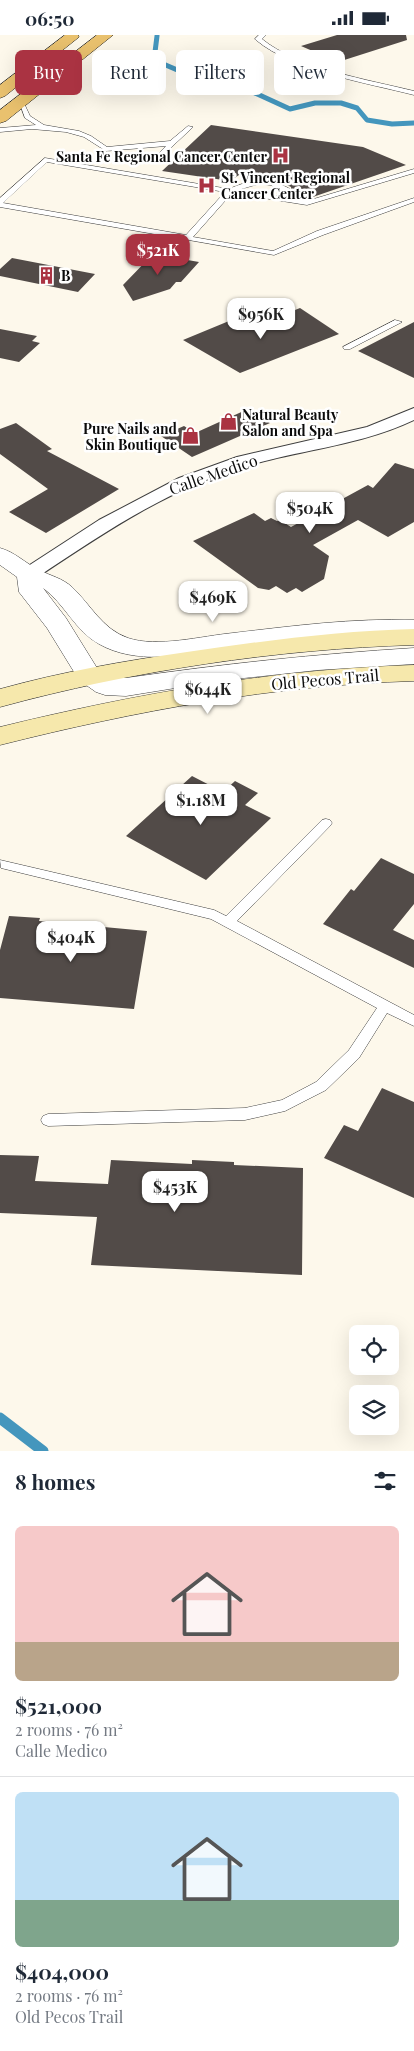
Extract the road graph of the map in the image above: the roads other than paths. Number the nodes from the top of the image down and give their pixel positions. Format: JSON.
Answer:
{"nodes":[{"id":1,"x":76,"y":35,"type":"edge"},
{"id":2,"x":92,"y":35,"type":"edge"},
{"id":3,"x":106,"y":35,"type":"edge"},
{"id":4,"x":263,"y":35,"type":"edge"},
{"id":5,"x":57,"y":50,"type":"edge"},
{"id":6,"x":80,"y":50,"type":"edge"},
{"id":7,"x":82,"y":54,"type":"edge"},
{"id":8,"x":15,"y":82,"type":"edge"},
{"id":9,"x":0,"y":93,"type":"edge"},
{"id":10,"x":414,"y":93,"type":"edge"},
{"id":11,"x":17,"y":95,"type":"edge"},
{"id":12,"x":30,"y":95,"type":"edge"},
{"id":13,"x":21,"y":102,"type":"junction"},
{"id":14,"x":0,"y":108,"type":"edge"},
{"id":15,"x":0,"y":118,"type":"edge"},
{"id":16,"x":45,"y":127,"type":"junction"},
{"id":17,"x":190,"y":127,"type":"dead end"},
{"id":18,"x":0,"y":130,"type":"edge"},
{"id":19,"x":172,"y":143,"type":"junction"},
{"id":20,"x":106,"y":149,"type":"junction"},
{"id":21,"x":159,"y":156,"type":"dead end"},
{"id":22,"x":104,"y":168,"type":"junction"},
{"id":23,"x":414,"y":171,"type":"edge"},
{"id":24,"x":230,"y":191,"type":"junction"},
{"id":25,"x":286,"y":200,"type":"junction"},
{"id":26,"x":414,"y":200,"type":"edge"},
{"id":27,"x":0,"y":204,"type":"edge"},
{"id":28,"x":188,"y":238,"type":"junction"},
{"id":29,"x":398,"y":321,"type":"dead end"},
{"id":30,"x":347,"y":347,"type":"dead end"},
{"id":31,"x":414,"y":413,"type":"edge"},
{"id":32,"x":0,"y":555,"type":"edge"},
{"id":33,"x":29,"y":574,"type":"junction"},
{"id":34,"x":414,"y":628,"type":"edge"},
{"id":35,"x":414,"y":637,"type":"edge"},
{"id":36,"x":414,"y":655,"type":"edge"},
{"id":37,"x":414,"y":673,"type":"edge"},
{"id":38,"x":88,"y":674,"type":"junction"},
{"id":39,"x":0,"y":698,"type":"edge"},
{"id":40,"x":0,"y":736,"type":"edge"},
{"id":41,"x":326,"y":823,"type":"dead end"},
{"id":42,"x":2,"y":864,"type":"dead end"},
{"id":43,"x":228,"y":922,"type":"junction"},
{"id":44,"x":385,"y":1006,"type":"junction"},
{"id":45,"x":414,"y":1021,"type":"edge"},
{"id":46,"x":48,"y":1120,"type":"dead end"}],
"edges":[{"from":1,"to":5,"type":"main road"},
{"from":2,"to":6,"type":"main road"},
{"from":3,"to":7,"type":"main road"},
{"from":4,"to":10,"type":"lane"},
{"from":8,"to":9,"type":"main road"},
{"from":11,"to":14,"type":"main road"},
{"from":12,"to":13,"type":"main road"},
{"from":13,"to":15,"type":"main road"},
{"from":13,"to":16,"type":"lane"},
{"from":16,"to":18,"type":"lane"},
{"from":16,"to":20,"type":"lane"},
{"from":17,"to":19,"type":"lane"},
{"from":19,"to":20,"type":"lane"},
{"from":19,"to":21,"type":"lane"},
{"from":20,"to":22,"type":"lane"},
{"from":22,"to":24,"type":"lane"},
{"from":22,"to":27,"type":"lane"},
{"from":23,"to":25,"type":"lane"},
{"from":24,"to":25,"type":"lane"},
{"from":24,"to":25,"type":"lane"},
{"from":24,"to":28,"type":"lane"},
{"from":26,"to":28,"type":"lane"},
{"from":27,"to":28,"type":"lane"},
{"from":29,"to":30,"type":"lane"},
{"from":31,"to":33,"type":"street","name":"Calle Medico"},
{"from":32,"to":33,"type":"street"},
{"from":33,"to":34,"type":"street"},
{"from":33,"to":38,"type":"street"},
{"from":35,"to":38,"type":"main road"},
{"from":36,"to":38,"type":"street"},
{"from":37,"to":40,"type":"main road","name":"Old Pecos Trail"},
{"from":38,"to":39,"type":"main road"},
{"from":41,"to":43,"type":"lane"},
{"from":42,"to":43,"type":"lane"},
{"from":43,"to":44,"type":"lane"},
{"from":44,"to":45,"type":"lane"},
{"from":44,"to":46,"type":"lane"}]}
